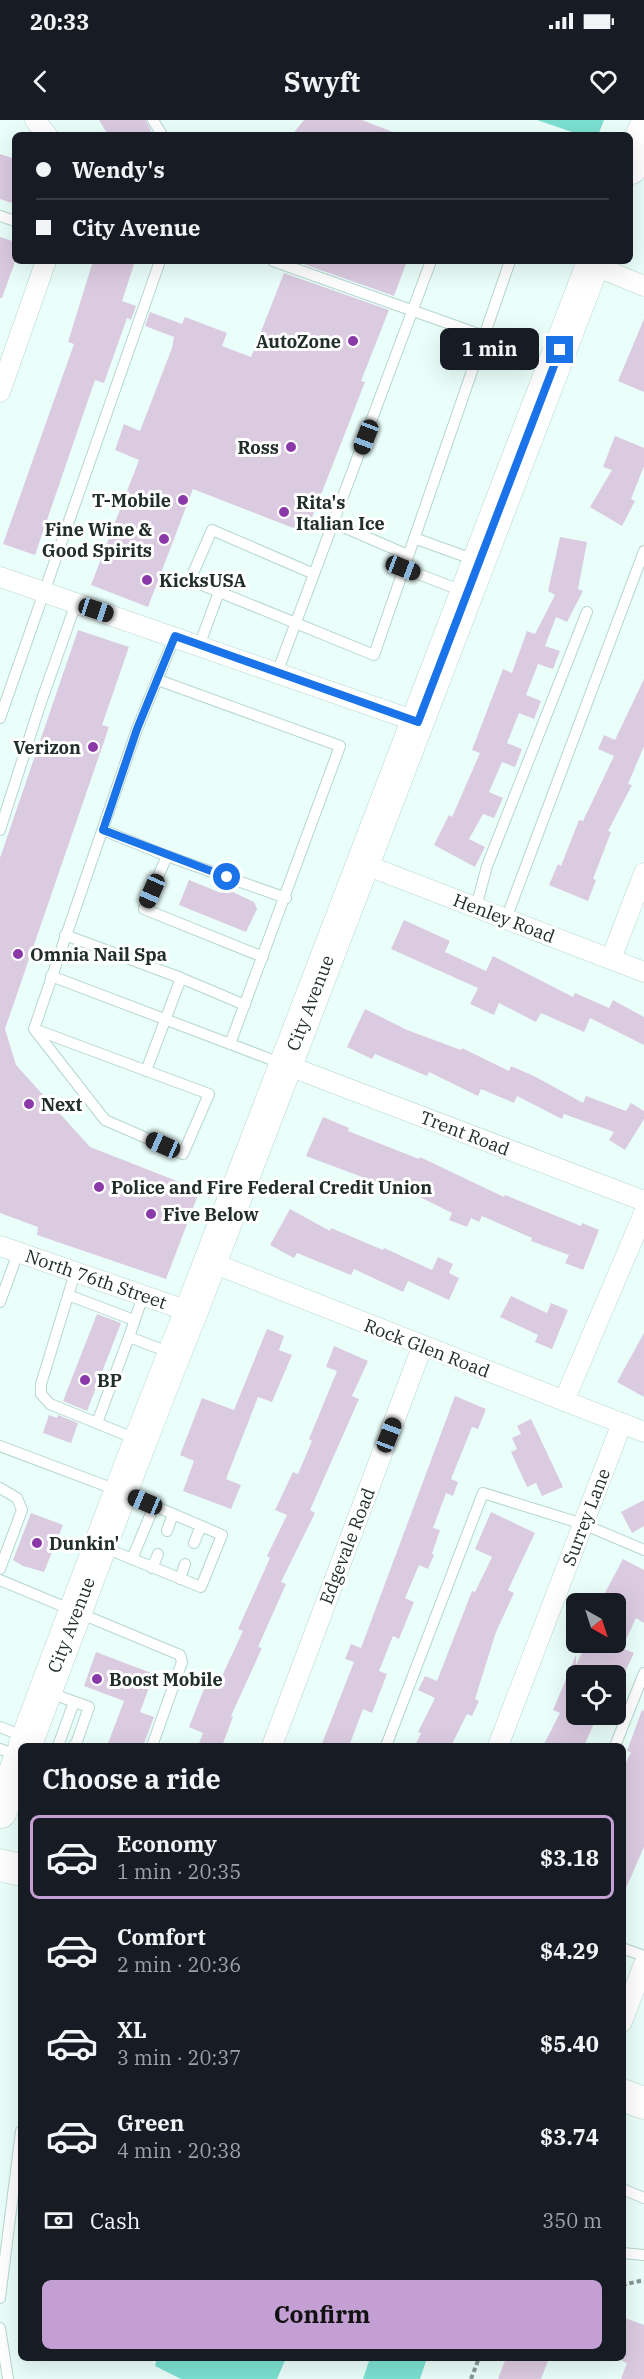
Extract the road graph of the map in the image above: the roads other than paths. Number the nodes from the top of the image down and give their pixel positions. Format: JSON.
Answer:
{"nodes":[{"id":1,"x":35,"y":120,"type":"edge"},
{"id":2,"x":644,"y":131,"type":"edge"},
{"id":3,"x":45,"y":132,"type":"edge"},
{"id":4,"x":633,"y":160,"type":"edge"},
{"id":5,"x":45,"y":264,"type":"edge"},
{"id":6,"x":159,"y":264,"type":"edge"},
{"id":7,"x":281,"y":264,"type":"edge"},
{"id":8,"x":430,"y":264,"type":"edge"},
{"id":9,"x":509,"y":264,"type":"edge"},
{"id":10,"x":594,"y":264,"type":"edge"},
{"id":11,"x":596,"y":264,"type":"edge"},
{"id":12,"x":644,"y":286,"type":"edge"},
{"id":13,"x":412,"y":312,"type":"junction"},
{"id":14,"x":9,"y":336,"type":"edge"},
{"id":15,"x":484,"y":336,"type":"junction"},
{"id":16,"x":0,"y":392,"type":"edge"},
{"id":17,"x":334,"y":523,"type":"junction"},
{"id":18,"x":414,"y":538,"type":"junction"},
{"id":19,"x":644,"y":551,"type":"edge"},
{"id":20,"x":408,"y":555,"type":"junction"},
{"id":21,"x":478,"y":561,"type":"junction"},
{"id":22,"x":403,"y":568,"type":"junction"},
{"id":23,"x":314,"y":574,"type":"junction"},
{"id":24,"x":0,"y":577,"type":"edge"},
{"id":25,"x":43,"y":592,"type":"junction"},
{"id":26,"x":219,"y":592,"type":"junction"},
{"id":27,"x":467,"y":592,"type":"junction"},
{"id":28,"x":76,"y":603,"type":"junction"},
{"id":29,"x":588,"y":612,"type":"dead end"},
{"id":30,"x":296,"y":625,"type":"junction"},
{"id":31,"x":175,"y":636,"type":"junction"},
{"id":32,"x":199,"y":646,"type":"junction"},
{"id":33,"x":277,"y":673,"type":"junction"},
{"id":34,"x":158,"y":680,"type":"junction"},
{"id":35,"x":0,"y":718,"type":"edge"},
{"id":36,"x":418,"y":722,"type":"junction"},
{"id":37,"x":0,"y":830,"type":"edge"},
{"id":38,"x":103,"y":830,"type":"junction"},
{"id":39,"x":167,"y":856,"type":"junction"},
{"id":40,"x":363,"y":864,"type":"junction"},
{"id":41,"x":644,"y":873,"type":"edge"},
{"id":42,"x":286,"y":898,"type":"junction"},
{"id":43,"x":476,"y":907,"type":"junction"},
{"id":44,"x":506,"y":919,"type":"junction"},
{"id":45,"x":65,"y":935,"type":"junction"},
{"id":46,"x":263,"y":957,"type":"junction"},
{"id":47,"x":611,"y":959,"type":"junction"},
{"id":48,"x":644,"y":972,"type":"edge"},
{"id":49,"x":51,"y":976,"type":"junction"},
{"id":50,"x":181,"y":978,"type":"junction"},
{"id":51,"x":245,"y":1005,"type":"junction"},
{"id":52,"x":168,"y":1019,"type":"junction"},
{"id":53,"x":34,"y":1029,"type":"junction"},
{"id":54,"x":230,"y":1044,"type":"junction"},
{"id":55,"x":286,"y":1065,"type":"junction"},
{"id":56,"x":146,"y":1071,"type":"junction"},
{"id":57,"x":644,"y":1201,"type":"edge"},
{"id":58,"x":644,"y":1213,"type":"edge"},
{"id":59,"x":9,"y":1250,"type":"edge"},
{"id":60,"x":210,"y":1262,"type":"junction"},
{"id":61,"x":75,"y":1273,"type":"junction"},
{"id":62,"x":68,"y":1295,"type":"junction"},
{"id":63,"x":143,"y":1296,"type":"junction"},
{"id":64,"x":0,"y":1302,"type":"edge"},
{"id":65,"x":191,"y":1312,"type":"junction"},
{"id":66,"x":135,"y":1320,"type":"junction"},
{"id":67,"x":129,"y":1337,"type":"junction"},
{"id":68,"x":422,"y":1347,"type":"junction"},
{"id":69,"x":174,"y":1354,"type":"junction"},
{"id":70,"x":564,"y":1401,"type":"junction"},
{"id":71,"x":97,"y":1423,"type":"junction"},
{"id":72,"x":622,"y":1423,"type":"junction"},
{"id":73,"x":644,"y":1432,"type":"edge"},
{"id":74,"x":139,"y":1440,"type":"junction"},
{"id":75,"x":0,"y":1446,"type":"edge"},
{"id":76,"x":0,"y":1488,"type":"edge"},
{"id":77,"x":122,"y":1492,"type":"junction"},
{"id":78,"x":154,"y":1506,"type":"junction"},
{"id":79,"x":173,"y":1514,"type":"junction"},
{"id":80,"x":583,"y":1524,"type":"junction"},
{"id":81,"x":201,"y":1526,"type":"junction"},
{"id":82,"x":167,"y":1531,"type":"dead end"},
{"id":83,"x":194,"y":1543,"type":"dead end"},
{"id":84,"x":101,"y":1547,"type":"junction"},
{"id":85,"x":644,"y":1550,"type":"edge"},
{"id":86,"x":158,"y":1554,"type":"dead end"},
{"id":87,"x":132,"y":1559,"type":"junction"},
{"id":88,"x":185,"y":1564,"type":"dead end"},
{"id":89,"x":153,"y":1568,"type":"junction"},
{"id":90,"x":0,"y":1569,"type":"edge"},
{"id":91,"x":180,"y":1579,"type":"junction"},
{"id":92,"x":0,"y":1580,"type":"edge"},
{"id":93,"x":76,"y":1612,"type":"junction"},
{"id":94,"x":644,"y":1673,"type":"edge"},
{"id":95,"x":60,"y":1697,"type":"junction"},
{"id":96,"x":27,"y":1743,"type":"edge"},
{"id":97,"x":76,"y":1743,"type":"edge"},
{"id":98,"x":153,"y":1743,"type":"edge"},
{"id":99,"x":273,"y":1743,"type":"edge"},
{"id":100,"x":387,"y":1743,"type":"edge"},
{"id":101,"x":499,"y":1743,"type":"edge"},
{"id":102,"x":616,"y":1743,"type":"edge"},
{"id":103,"x":18,"y":1761,"type":"edge"},
{"id":104,"x":0,"y":1812,"type":"edge"},
{"id":105,"x":0,"y":1865,"type":"edge"},
{"id":106,"x":18,"y":1869,"type":"edge"},
{"id":107,"x":626,"y":1949,"type":"edge"},
{"id":108,"x":644,"y":1956,"type":"edge"},
{"id":109,"x":644,"y":1964,"type":"edge"},
{"id":110,"x":626,"y":2011,"type":"edge"},
{"id":111,"x":626,"y":2096,"type":"edge"},
{"id":112,"x":644,"y":2103,"type":"edge"},
{"id":113,"x":18,"y":2155,"type":"edge"},
{"id":114,"x":626,"y":2191,"type":"edge"},
{"id":115,"x":644,"y":2198,"type":"edge"},
{"id":116,"x":626,"y":2253,"type":"edge"},
{"id":117,"x":644,"y":2255,"type":"edge"},
{"id":118,"x":0,"y":2298,"type":"edge"},
{"id":119,"x":0,"y":2328,"type":"edge"},
{"id":120,"x":8,"y":2379,"type":"edge"}],
"edges":[{"from":1,"to":3,"type":"street"},
{"from":2,"to":4,"type":"highway"},
{"from":5,"to":14,"type":"street"},
{"from":6,"to":25,"type":"lane"},
{"from":7,"to":13,"type":"lane"},
{"from":8,"to":13,"type":"lane"},
{"from":9,"to":15,"type":"lane"},
{"from":10,"to":21,"type":"highway","name":"City Avenue"},
{"from":11,"to":12,"type":"street"},
{"from":13,"to":15,"type":"lane"},
{"from":13,"to":17,"type":"lane"},
{"from":14,"to":16,"type":"street"},
{"from":15,"to":18,"type":"lane"},
{"from":17,"to":20,"type":"lane"},
{"from":17,"to":23,"type":"lane"},
{"from":18,"to":20,"type":"lane"},
{"from":18,"to":21,"type":"lane"},
{"from":19,"to":44,"type":"lane"},
{"from":20,"to":22,"type":"lane"},
{"from":21,"to":27,"type":"highway","name":"City Avenue"},
{"from":22,"to":27,"type":"lane"},
{"from":22,"to":30,"type":"lane"},
{"from":23,"to":26,"type":"lane"},
{"from":23,"to":30,"type":"lane"},
{"from":24,"to":25,"type":"street"},
{"from":25,"to":28,"type":"street"},
{"from":25,"to":35,"type":"lane"},
{"from":26,"to":30,"type":"lane"},
{"from":26,"to":32,"type":"lane"},
{"from":27,"to":36,"type":"highway","name":"City Avenue"},
{"from":28,"to":31,"type":"street"},
{"from":28,"to":37,"type":"lane"},
{"from":29,"to":43,"type":"lane"},
{"from":30,"to":33,"type":"lane"},
{"from":31,"to":32,"type":"street"},
{"from":31,"to":34,"type":"lane"},
{"from":32,"to":33,"type":"street"},
{"from":33,"to":36,"type":"street"},
{"from":34,"to":38,"type":"lane"},
{"from":34,"to":42,"type":"lane"},
{"from":36,"to":40,"type":"highway","name":"City Avenue"},
{"from":38,"to":39,"type":"lane"},
{"from":38,"to":45,"type":"lane"},
{"from":39,"to":42,"type":"lane"},
{"from":39,"to":46,"type":"lane"},
{"from":40,"to":43,"type":"street","name":"Henley Road"},
{"from":40,"to":55,"type":"highway","name":"City Avenue"},
{"from":41,"to":47,"type":"street"},
{"from":42,"to":46,"type":"lane"},
{"from":43,"to":44,"type":"street","name":"Henley Road"},
{"from":44,"to":47,"type":"street","name":"Henley Road"},
{"from":45,"to":49,"type":"lane"},
{"from":45,"to":50,"type":"lane"},
{"from":46,"to":51,"type":"lane"},
{"from":47,"to":48,"type":"street","name":"Henley Road"},
{"from":49,"to":52,"type":"lane"},
{"from":49,"to":53,"type":"lane"},
{"from":50,"to":51,"type":"lane"},
{"from":50,"to":52,"type":"lane"},
{"from":51,"to":54,"type":"lane"},
{"from":52,"to":54,"type":"lane"},
{"from":52,"to":56,"type":"lane"},
{"from":53,"to":56,"type":"lane"},
{"from":53,"to":56,"type":"lane"},
{"from":54,"to":55,"type":"lane"},
{"from":55,"to":57,"type":"street","name":"Trent Road"},
{"from":55,"to":60,"type":"highway","name":"City Avenue"},
{"from":58,"to":70,"type":"street"},
{"from":59,"to":61,"type":"street","name":"North 76th Street"},
{"from":59,"to":64,"type":"lane"},
{"from":60,"to":65,"type":"highway","name":"City Avenue"},
{"from":60,"to":68,"type":"street","name":"Rock Glen Road"},
{"from":61,"to":62,"type":"lane"},
{"from":61,"to":63,"type":"street","name":"North 76th Street"},
{"from":62,"to":66,"type":"lane"},
{"from":62,"to":71,"type":"lane"},
{"from":63,"to":65,"type":"street","name":"North 76th Street"},
{"from":63,"to":66,"type":"lane"},
{"from":65,"to":69,"type":"highway","name":"City Avenue"},
{"from":66,"to":67,"type":"lane"},
{"from":67,"to":69,"type":"lane"},
{"from":67,"to":71,"type":"lane"},
{"from":68,"to":70,"type":"street","name":"Rock Glen Road"},
{"from":68,"to":99,"type":"street","name":"Edgevale Road"},
{"from":69,"to":74,"type":"highway","name":"City Avenue"},
{"from":70,"to":72,"type":"street","name":"Rock Glen Road"},
{"from":71,"to":74,"type":"lane"},
{"from":72,"to":73,"type":"street","name":"Rock Glen Road"},
{"from":72,"to":80,"type":"street","name":"Surrey Lane"},
{"from":74,"to":77,"type":"highway","name":"City Avenue"},
{"from":75,"to":77,"type":"lane"},
{"from":76,"to":90,"type":"lane"},
{"from":77,"to":78,"type":"lane"},
{"from":77,"to":84,"type":"highway","name":"City Avenue"},
{"from":78,"to":79,"type":"lane"},
{"from":78,"to":87,"type":"lane"},
{"from":79,"to":81,"type":"lane"},
{"from":79,"to":82,"type":"lane"},
{"from":80,"to":85,"type":"lane"},
{"from":80,"to":100,"type":"lane"},
{"from":80,"to":101,"type":"street","name":"Surrey Lane"},
{"from":81,"to":83,"type":"lane"},
{"from":81,"to":91,"type":"lane"},
{"from":84,"to":87,"type":"lane"},
{"from":84,"to":93,"type":"highway","name":"City Avenue"},
{"from":86,"to":89,"type":"lane"},
{"from":87,"to":89,"type":"lane"},
{"from":88,"to":91,"type":"lane"},
{"from":89,"to":91,"type":"lane"},
{"from":92,"to":93,"type":"lane"},
{"from":93,"to":95,"type":"highway","name":"City Avenue"},
{"from":93,"to":98,"type":"lane"},
{"from":94,"to":102,"type":"lane"},
{"from":95,"to":96,"type":"highway","name":"City Avenue"},
{"from":95,"to":97,"type":"lane"},
{"from":103,"to":104,"type":"highway","name":"City Avenue"},
{"from":105,"to":106,"type":"main road"},
{"from":107,"to":108,"type":"lane"},
{"from":109,"to":110,"type":"street"},
{"from":111,"to":112,"type":"main road"},
{"from":113,"to":118,"type":"lane"},
{"from":114,"to":115,"type":"lane"},
{"from":116,"to":117,"type":"lane"},
{"from":119,"to":120,"type":"lane"}]}
